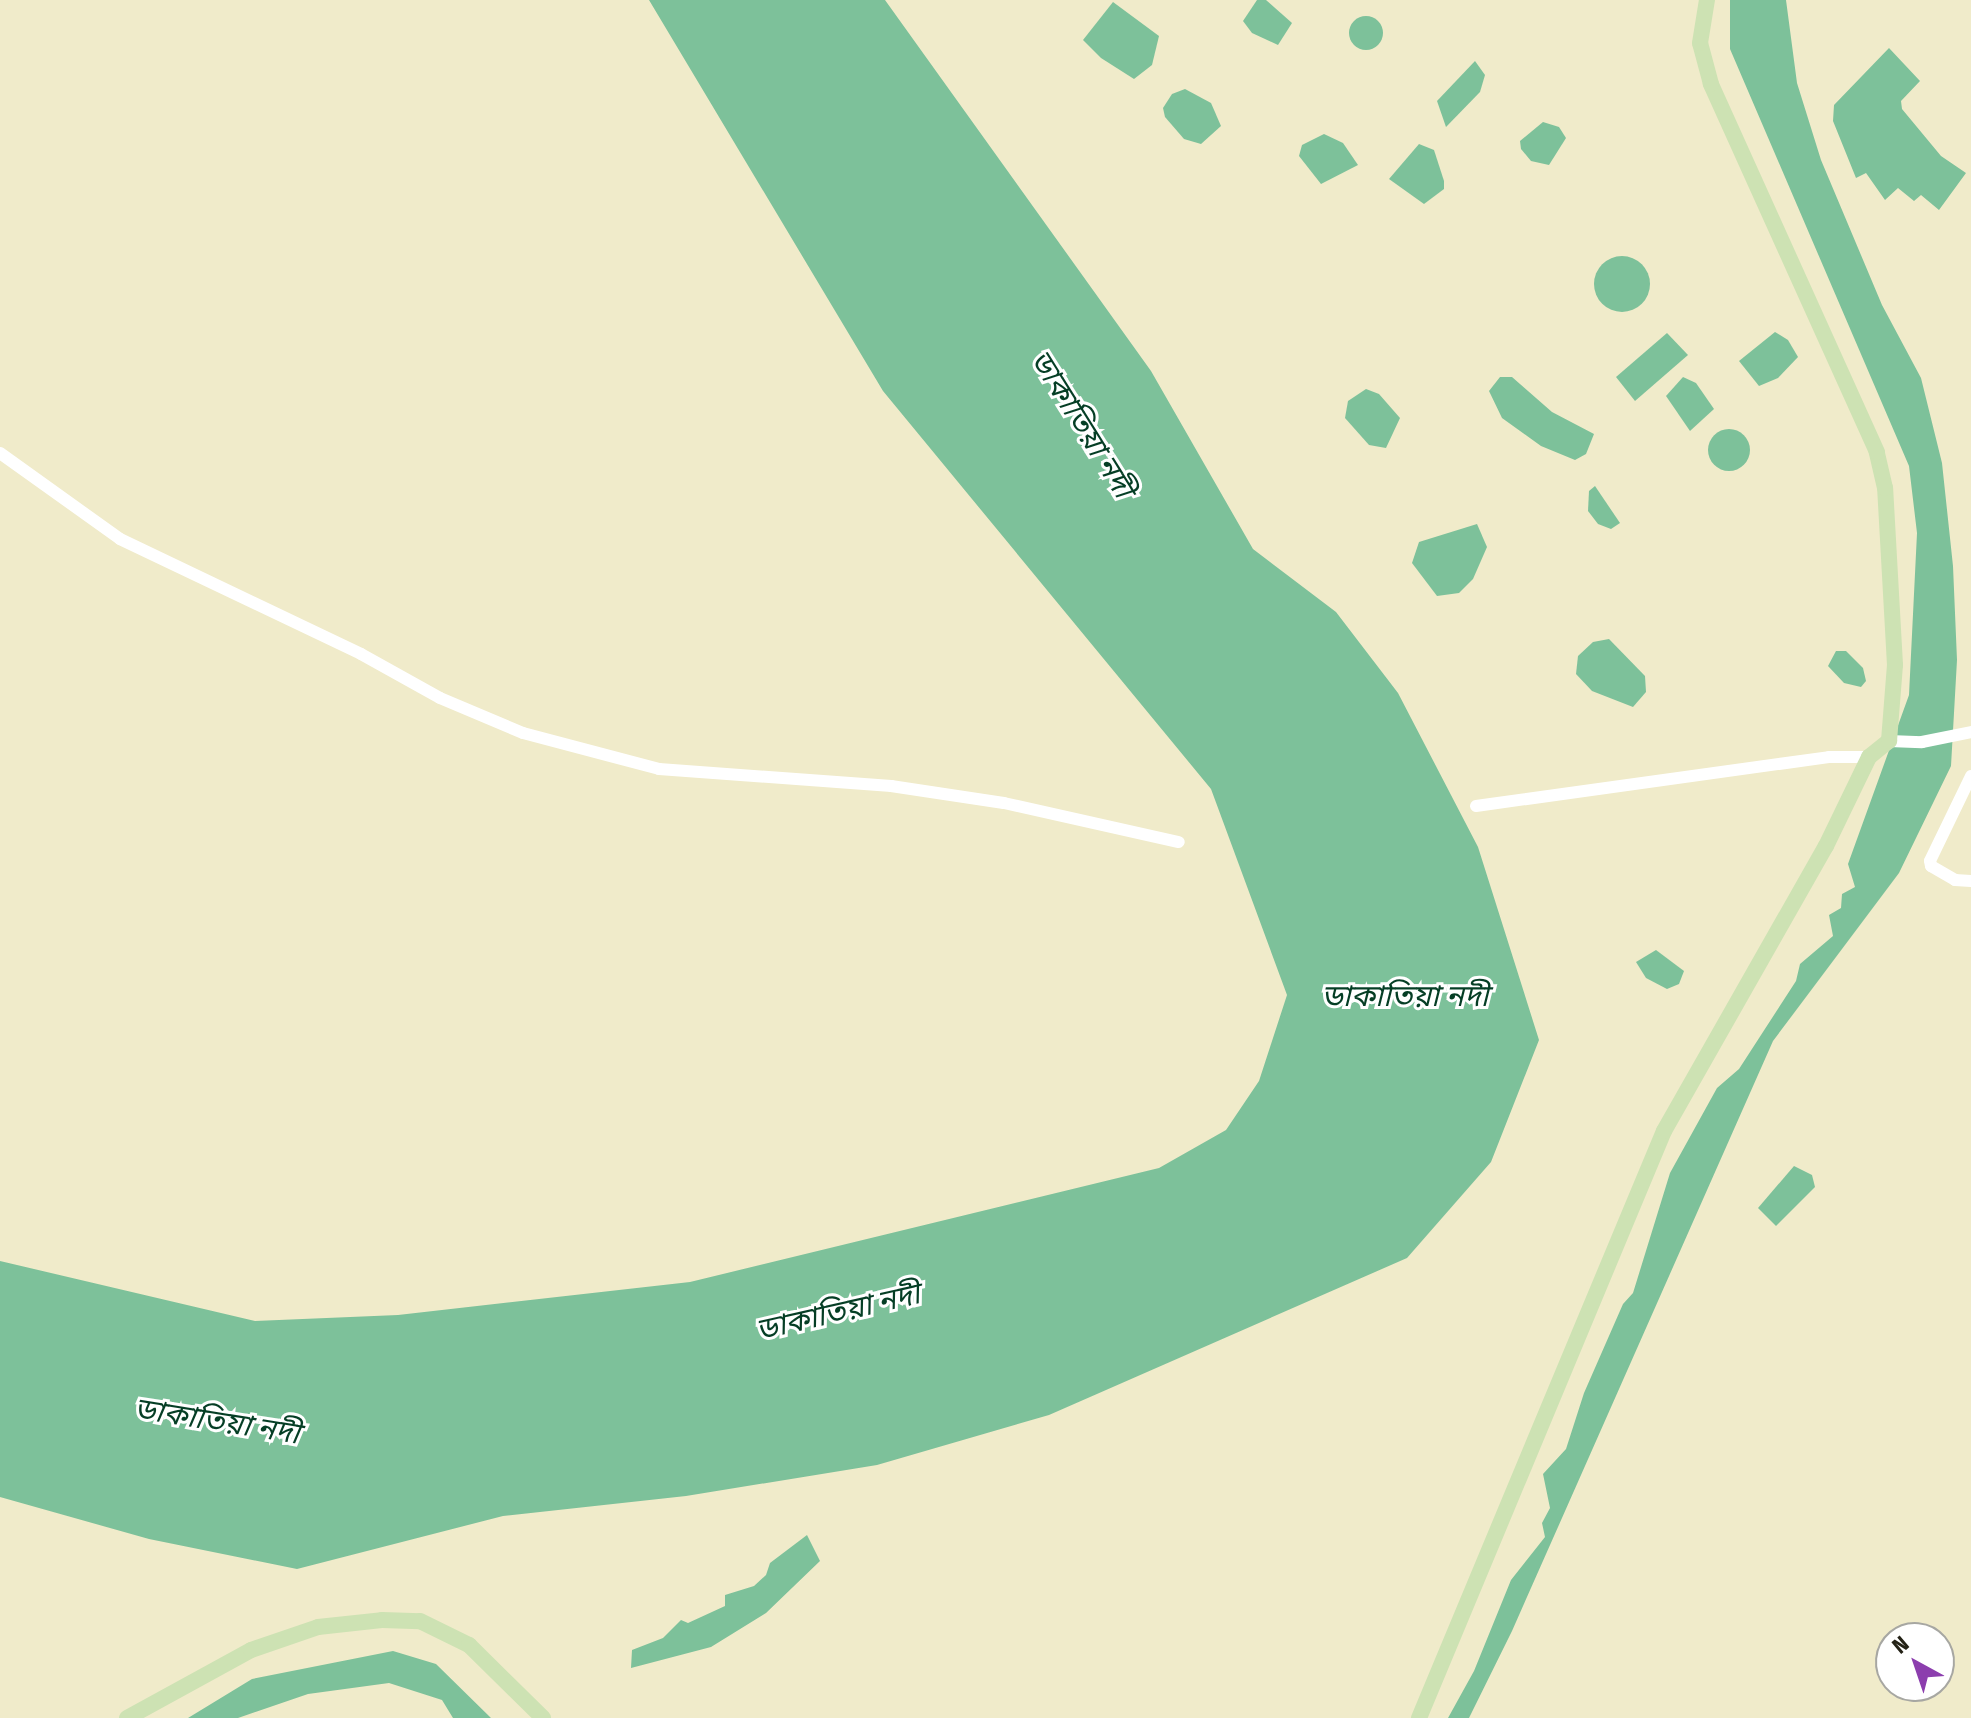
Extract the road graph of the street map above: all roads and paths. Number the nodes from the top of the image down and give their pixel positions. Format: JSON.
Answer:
{"nodes":[{"id":1,"x":1707,"y":0,"type":"edge"},
{"id":2,"x":0,"y":453,"type":"edge"},
{"id":3,"x":1971,"y":732,"type":"edge"},
{"id":4,"x":1889,"y":741,"type":"junction"},
{"id":5,"x":1869,"y":757,"type":"junction"},
{"id":6,"x":1971,"y":776,"type":"edge"},
{"id":7,"x":1476,"y":806,"type":"dead end"},
{"id":8,"x":1179,"y":842,"type":"dead end"},
{"id":9,"x":1971,"y":881,"type":"edge"},
{"id":10,"x":127,"y":1718,"type":"edge"},
{"id":11,"x":543,"y":1718,"type":"edge"},
{"id":12,"x":1419,"y":1718,"type":"edge"}],
"edges":[{"from":1,"to":4,"type":"main road"},
{"from":2,"to":8,"type":"street"},
{"from":3,"to":4,"type":"street"},
{"from":4,"to":5,"type":"main road"},
{"from":5,"to":7,"type":"street"},
{"from":5,"to":12,"type":"main road"},
{"from":6,"to":9,"type":"street"},
{"from":10,"to":11,"type":"main road"}]}
